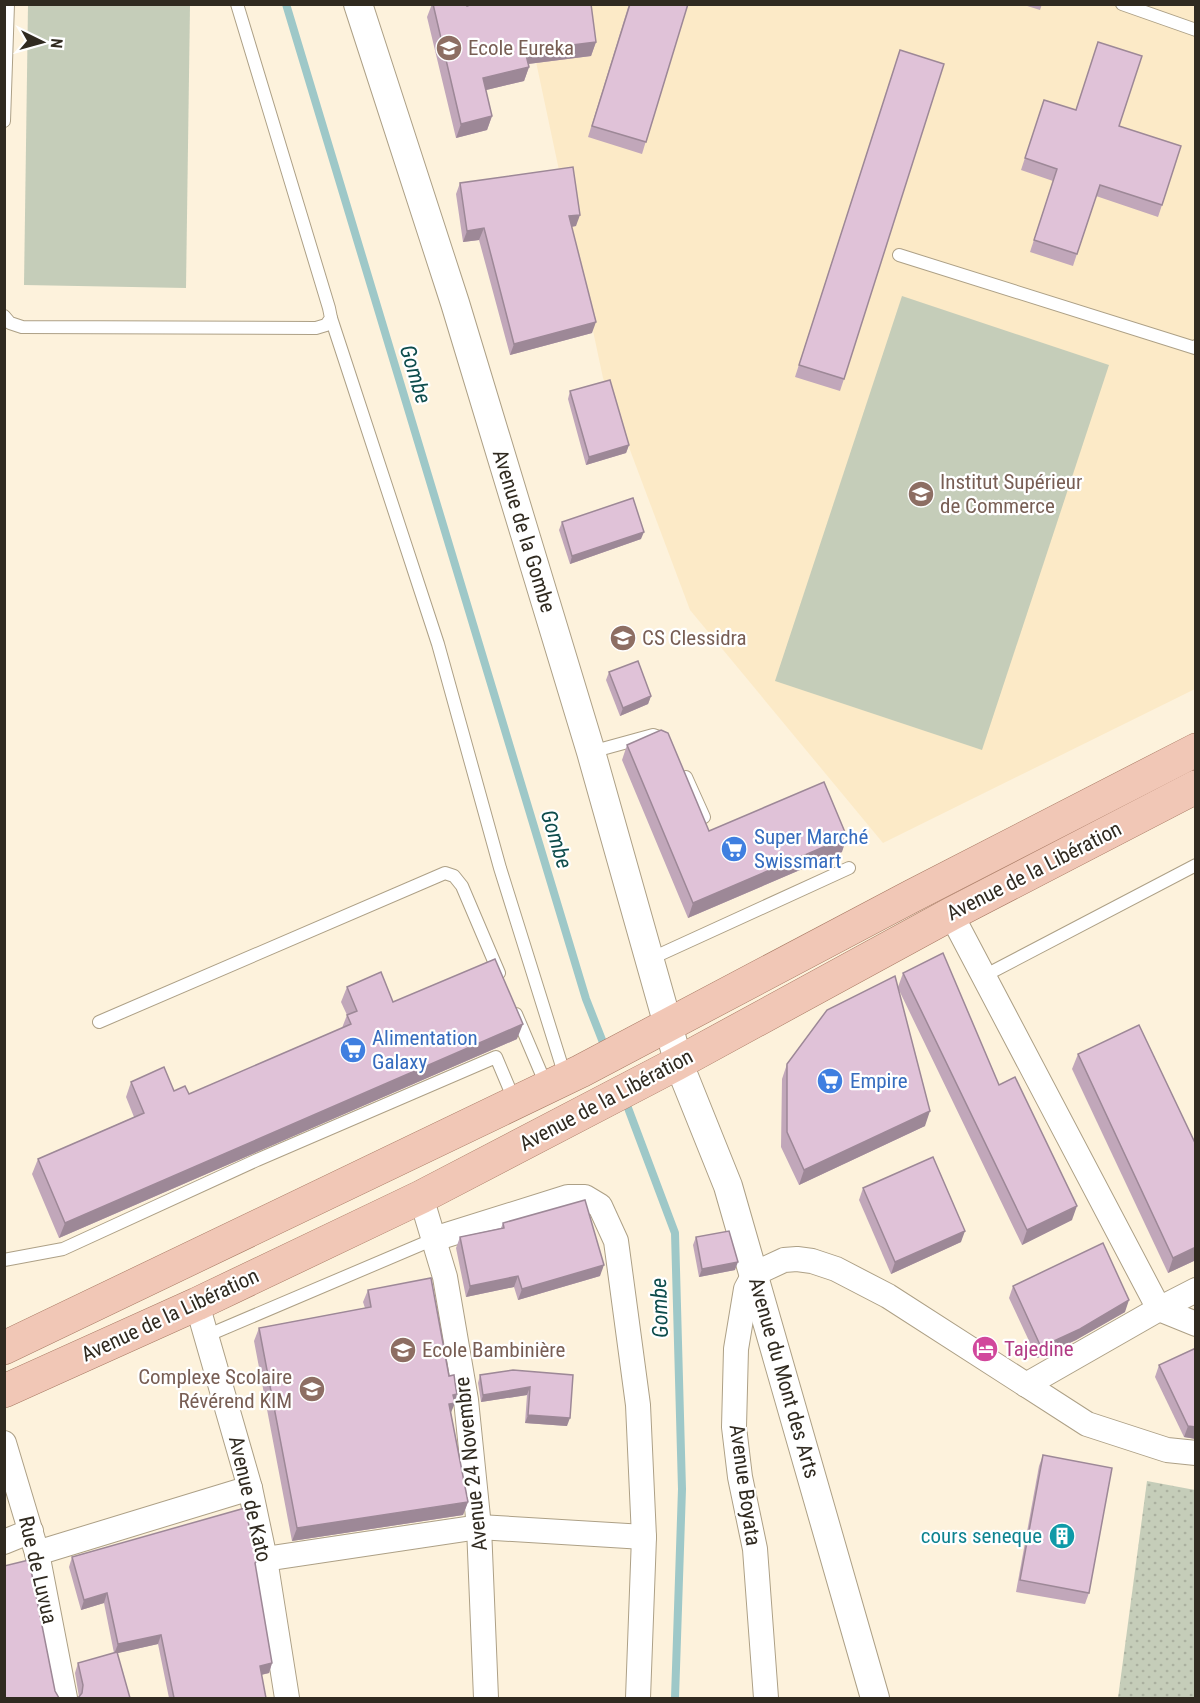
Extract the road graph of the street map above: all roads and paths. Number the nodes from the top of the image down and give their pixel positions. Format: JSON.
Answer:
{"nodes":[{"id":1,"x":8,"y":4,"type":"edge"},
{"id":2,"x":237,"y":4,"type":"edge"},
{"id":3,"x":358,"y":4,"type":"edge"},
{"id":4,"x":1122,"y":4,"type":"edge"},
{"id":5,"x":1196,"y":30,"type":"edge"},
{"id":6,"x":4,"y":121,"type":"edge"},
{"id":7,"x":899,"y":255,"type":"dead end"},
{"id":8,"x":4,"y":316,"type":"edge"},
{"id":9,"x":331,"y":318,"type":"junction"},
{"id":10,"x":1195,"y":347,"type":"edge"},
{"id":11,"x":671,"y":743,"type":"edge"},
{"id":12,"x":1196,"y":750,"type":"edge"},
{"id":13,"x":591,"y":752,"type":"junction"},
{"id":14,"x":680,"y":765,"type":"edge"},
{"id":15,"x":1196,"y":787,"type":"edge"},
{"id":16,"x":704,"y":817,"type":"edge"},
{"id":17,"x":1196,"y":865,"type":"edge"},
{"id":18,"x":849,"y":868,"type":"dead end"},
{"id":19,"x":951,"y":914,"type":"junction"},
{"id":20,"x":650,"y":959,"type":"junction"},
{"id":21,"x":982,"y":977,"type":"junction"},
{"id":22,"x":502,"y":982,"type":"edge"},
{"id":23,"x":511,"y":1003,"type":"edge"},
{"id":24,"x":99,"y":1022,"type":"dead end"},
{"id":25,"x":669,"y":1026,"type":"junction"},
{"id":26,"x":679,"y":1062,"type":"junction"},
{"id":27,"x":564,"y":1079,"type":"junction"},
{"id":28,"x":516,"y":1103,"type":"junction"},
{"id":29,"x":421,"y":1197,"type":"junction"},
{"id":30,"x":434,"y":1239,"type":"junction"},
{"id":31,"x":4,"y":1260,"type":"edge"},
{"id":32,"x":754,"y":1274,"type":"junction"},
{"id":33,"x":1196,"y":1290,"type":"edge"},
{"id":34,"x":197,"y":1304,"type":"junction"},
{"id":35,"x":1159,"y":1308,"type":"junction"},
{"id":36,"x":1196,"y":1324,"type":"edge"},
{"id":37,"x":206,"y":1336,"type":"junction"},
{"id":38,"x":4,"y":1348,"type":"edge"},
{"id":39,"x":1026,"y":1385,"type":"junction"},
{"id":40,"x":4,"y":1391,"type":"edge"},
{"id":41,"x":4,"y":1443,"type":"edge"},
{"id":42,"x":1196,"y":1453,"type":"edge"},
{"id":43,"x":250,"y":1488,"type":"junction"},
{"id":44,"x":479,"y":1527,"type":"junction"},
{"id":45,"x":644,"y":1537,"type":"junction"},
{"id":46,"x":4,"y":1542,"type":"edge"},
{"id":47,"x":34,"y":1542,"type":"junction"},
{"id":48,"x":265,"y":1559,"type":"junction"},
{"id":49,"x":65,"y":1698,"type":"edge"},
{"id":50,"x":287,"y":1698,"type":"edge"},
{"id":51,"x":486,"y":1698,"type":"edge"},
{"id":52,"x":638,"y":1698,"type":"edge"},
{"id":53,"x":766,"y":1698,"type":"edge"},
{"id":54,"x":874,"y":1698,"type":"edge"}],
"edges":[{"from":1,"to":6,"type":"lane"},
{"from":2,"to":9,"type":"lane"},
{"from":3,"to":13,"type":"street","name":"Avenue de la Gombe"},
{"from":4,"to":5,"type":"lane"},
{"from":7,"to":10,"type":"lane"},
{"from":8,"to":9,"type":"lane"},
{"from":9,"to":27,"type":"lane"},
{"from":11,"to":13,"type":"lane"},
{"from":12,"to":25,"type":"main road","name":"Avenue de la Libération"},
{"from":13,"to":20,"type":"street","name":"Avenue de la Gombe"},
{"from":14,"to":16,"type":"lane"},
{"from":15,"to":19,"type":"main road","name":"Avenue de la Libération"},
{"from":17,"to":21,"type":"lane"},
{"from":18,"to":20,"type":"lane"},
{"from":19,"to":21,"type":"street"},
{"from":19,"to":26,"type":"main road","name":"Avenue de la Libération"},
{"from":20,"to":25,"type":"street","name":"Avenue de la Gombe"},
{"from":21,"to":35,"type":"street"},
{"from":22,"to":24,"type":"lane"},
{"from":23,"to":27,"type":"lane"},
{"from":25,"to":26,"type":"street","name":"Avenue de la Gombe"},
{"from":25,"to":27,"type":"main road","name":"Avenue de la Libération"},
{"from":26,"to":29,"type":"main road","name":"Avenue de la Libération"},
{"from":26,"to":32,"type":"street","name":"Avenue du Mont des Arts"},
{"from":27,"to":28,"type":"main road","name":"Avenue de la Libération"},
{"from":28,"to":31,"type":"lane"},
{"from":28,"to":38,"type":"main road","name":"Avenue de la Libération"},
{"from":29,"to":30,"type":"street","name":"Avenue 24 Novembre"},
{"from":29,"to":34,"type":"main road","name":"Avenue de la Libération"},
{"from":30,"to":37,"type":"lane"},
{"from":30,"to":44,"type":"street","name":"Avenue 24 Novembre"},
{"from":30,"to":45,"type":"street"},
{"from":32,"to":39,"type":"street"},
{"from":32,"to":53,"type":"street","name":"Avenue Boyata"},
{"from":32,"to":54,"type":"street","name":"Avenue du Mont des Arts"},
{"from":33,"to":35,"type":"street"},
{"from":34,"to":37,"type":"street","name":"Avenue de Kato"},
{"from":34,"to":40,"type":"main road","name":"Avenue de la Libération"},
{"from":35,"to":36,"type":"street"},
{"from":35,"to":39,"type":"street"},
{"from":37,"to":43,"type":"street","name":"Avenue de Kato"},
{"from":39,"to":42,"type":"street"},
{"from":41,"to":47,"type":"street","name":"Rue de Luvua"},
{"from":43,"to":47,"type":"street"},
{"from":43,"to":48,"type":"street","name":"Avenue de Kato"},
{"from":44,"to":45,"type":"street"},
{"from":44,"to":48,"type":"street"},
{"from":44,"to":51,"type":"street","name":"Avenue 24 Novembre"},
{"from":45,"to":52,"type":"street"},
{"from":46,"to":47,"type":"street"},
{"from":47,"to":49,"type":"street","name":"Rue de Luvua"},
{"from":48,"to":50,"type":"street","name":"Avenue de Kato"}]}
